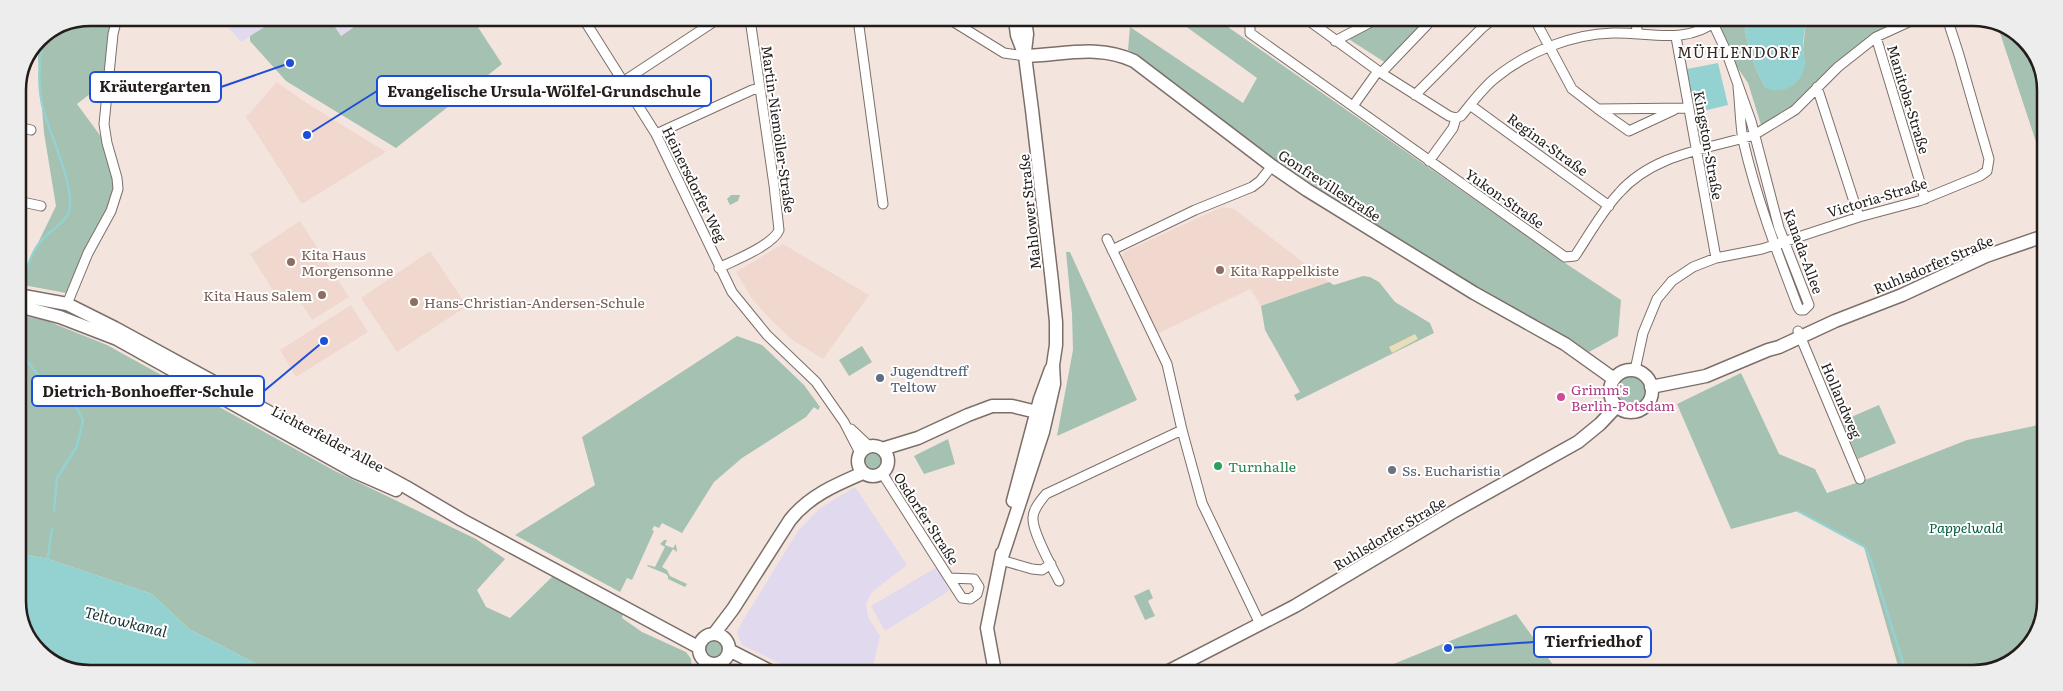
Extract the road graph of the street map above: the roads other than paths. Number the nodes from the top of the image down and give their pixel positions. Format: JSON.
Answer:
{"nodes":[{"id":1,"x":115,"y":26,"type":"edge"},
{"id":2,"x":588,"y":26,"type":"edge"},
{"id":3,"x":707,"y":26,"type":"edge"},
{"id":4,"x":751,"y":26,"type":"edge"},
{"id":5,"x":859,"y":26,"type":"edge"},
{"id":6,"x":960,"y":26,"type":"edge"},
{"id":7,"x":1016,"y":26,"type":"edge"},
{"id":8,"x":1026,"y":26,"type":"edge"},
{"id":9,"x":1250,"y":26,"type":"edge"},
{"id":10,"x":1316,"y":26,"type":"edge"},
{"id":11,"x":1364,"y":26,"type":"edge"},
{"id":12,"x":1426,"y":26,"type":"edge"},
{"id":13,"x":1486,"y":26,"type":"edge"},
{"id":14,"x":1538,"y":26,"type":"edge"},
{"id":15,"x":1636,"y":26,"type":"edge"},
{"id":16,"x":1704,"y":26,"type":"edge"},
{"id":17,"x":1716,"y":26,"type":"edge"},
{"id":18,"x":1900,"y":26,"type":"edge"},
{"id":19,"x":1950,"y":26,"type":"edge"},
{"id":20,"x":1638,"y":34,"type":"junction"},
{"id":21,"x":1676,"y":37,"type":"junction"},
{"id":22,"x":1876,"y":37,"type":"junction"},
{"id":23,"x":1335,"y":41,"type":"junction"},
{"id":24,"x":1550,"y":47,"type":"junction"},
{"id":25,"x":1024,"y":56,"type":"junction"},
{"id":26,"x":1380,"y":72,"type":"junction"},
{"id":27,"x":624,"y":81,"type":"junction"},
{"id":28,"x":1738,"y":87,"type":"junction"},
{"id":29,"x":760,"y":88,"type":"junction"},
{"id":30,"x":1818,"y":88,"type":"junction"},
{"id":31,"x":1415,"y":95,"type":"junction"},
{"id":32,"x":1470,"y":105,"type":"junction"},
{"id":33,"x":1353,"y":106,"type":"junction"},
{"id":34,"x":1688,"y":108,"type":"junction"},
{"id":35,"x":1598,"y":109,"type":"junction"},
{"id":36,"x":1676,"y":109,"type":"junction"},
{"id":37,"x":1456,"y":118,"type":"junction"},
{"id":38,"x":26,"y":129,"type":"edge"},
{"id":39,"x":31,"y":130,"type":"dead end"},
{"id":40,"x":656,"y":134,"type":"junction"},
{"id":41,"x":1754,"y":135,"type":"junction"},
{"id":42,"x":1743,"y":138,"type":"junction"},
{"id":43,"x":1696,"y":151,"type":"junction"},
{"id":44,"x":1430,"y":161,"type":"junction"},
{"id":45,"x":1272,"y":166,"type":"junction"},
{"id":46,"x":1925,"y":198,"type":"junction"},
{"id":47,"x":26,"y":203,"type":"edge"},
{"id":48,"x":883,"y":204,"type":"dead end"},
{"id":49,"x":42,"y":206,"type":"dead end"},
{"id":50,"x":1610,"y":206,"type":"junction"},
{"id":51,"x":1859,"y":217,"type":"junction"},
{"id":52,"x":2037,"y":238,"type":"edge"},
{"id":53,"x":1107,"y":240,"type":"dead end"},
{"id":54,"x":1784,"y":241,"type":"junction"},
{"id":55,"x":1774,"y":244,"type":"junction"},
{"id":56,"x":1112,"y":250,"type":"junction"},
{"id":57,"x":1716,"y":258,"type":"junction"},
{"id":58,"x":719,"y":268,"type":"junction"},
{"id":59,"x":26,"y":296,"type":"edge"},
{"id":60,"x":67,"y":304,"type":"junction"},
{"id":61,"x":26,"y":308,"type":"edge"},
{"id":62,"x":1799,"y":335,"type":"junction"},
{"id":63,"x":1635,"y":370,"type":"junction"},
{"id":64,"x":1614,"y":379,"type":"junction"},
{"id":65,"x":1651,"y":387,"type":"junction"},
{"id":66,"x":1617,"y":406,"type":"junction"},
{"id":67,"x":1042,"y":413,"type":"junction"},
{"id":68,"x":1182,"y":430,"type":"junction"},
{"id":69,"x":885,"y":454,"type":"junction"},
{"id":70,"x":862,"y":459,"type":"junction"},
{"id":71,"x":882,"y":474,"type":"junction"},
{"id":72,"x":1860,"y":479,"type":"dead end"},
{"id":73,"x":436,"y":505,"type":"junction"},
{"id":74,"x":1001,"y":560,"type":"junction"},
{"id":75,"x":1051,"y":564,"type":"junction"},
{"id":76,"x":949,"y":578,"type":"dead end"},
{"id":77,"x":1059,"y":581,"type":"dead end"},
{"id":78,"x":1260,"y":624,"type":"junction"},
{"id":79,"x":700,"y":643,"type":"junction"},
{"id":80,"x":723,"y":646,"type":"junction"},
{"id":81,"x":705,"y":665,"type":"edge"},
{"id":82,"x":712,"y":665,"type":"edge"},
{"id":83,"x":749,"y":665,"type":"edge"},
{"id":84,"x":994,"y":665,"type":"edge"},
{"id":85,"x":1181,"y":665,"type":"edge"}],
"edges":[{"from":1,"to":60,"type":"street"},
{"from":2,"to":27,"type":"street","name":"Heinersdorfer Weg"},
{"from":3,"to":27,"type":"street"},
{"from":4,"to":29,"type":"street","name":"Martin-Niemöller-Straße"},
{"from":5,"to":48,"type":"street"},
{"from":6,"to":25,"type":"street"},
{"from":7,"to":25,"type":"main road","name":"Mahlower Straße"},
{"from":8,"to":25,"type":"main road","name":"Mahlower Straße"},
{"from":9,"to":33,"type":"street","name":"Yukon-Straße"},
{"from":10,"to":23,"type":"street"},
{"from":11,"to":23,"type":"street"},
{"from":12,"to":26,"type":"street"},
{"from":13,"to":31,"type":"street"},
{"from":14,"to":24,"type":"street"},
{"from":15,"to":20,"type":"street"},
{"from":16,"to":21,"type":"street"},
{"from":17,"to":28,"type":"street","name":"Kanada-Allee"},
{"from":18,"to":22,"type":"street"},
{"from":19,"to":46,"type":"street","name":"Victoria-Straße"},
{"from":20,"to":21,"type":"street"},
{"from":20,"to":24,"type":"street"},
{"from":21,"to":34,"type":"street","name":"Kingston-Straße"},
{"from":22,"to":30,"type":"street"},
{"from":22,"to":46,"type":"street","name":"Manitoba-Straße"},
{"from":23,"to":26,"type":"street"},
{"from":24,"to":32,"type":"street"},
{"from":24,"to":35,"type":"street"},
{"from":25,"to":45,"type":"main road","name":"Gonfrevillestraße"},
{"from":25,"to":67,"type":"main road","name":"Mahlower Straße"},
{"from":26,"to":31,"type":"street"},
{"from":26,"to":33,"type":"street"},
{"from":27,"to":40,"type":"street","name":"Heinersdorfer Weg"},
{"from":28,"to":41,"type":"street","name":"Kanada-Allee"},
{"from":28,"to":42,"type":"street","name":"Kanada-Allee"},
{"from":29,"to":40,"type":"street"},
{"from":29,"to":58,"type":"street","name":"Martin-Niemöller-Straße"},
{"from":30,"to":41,"type":"street"},
{"from":30,"to":51,"type":"street"},
{"from":31,"to":37,"type":"street"},
{"from":32,"to":37,"type":"street"},
{"from":32,"to":50,"type":"street","name":"Regina-Straße"},
{"from":33,"to":44,"type":"street","name":"Yukon-Straße"},
{"from":34,"to":36,"type":"street"},
{"from":34,"to":43,"type":"street","name":"Kingston-Straße"},
{"from":35,"to":36,"type":"street"},
{"from":35,"to":36,"type":"street"},
{"from":37,"to":44,"type":"street"},
{"from":38,"to":39,"type":"street"},
{"from":40,"to":58,"type":"street","name":"Heinersdorfer Weg"},
{"from":41,"to":42,"type":"street"},
{"from":41,"to":54,"type":"street","name":"Kanada-Allee"},
{"from":42,"to":43,"type":"street"},
{"from":42,"to":55,"type":"street","name":"Kanada-Allee"},
{"from":43,"to":50,"type":"street"},
{"from":43,"to":57,"type":"street","name":"Kingston-Straße"},
{"from":44,"to":50,"type":"street","name":"Yukon-Straße"},
{"from":45,"to":56,"type":"street"},
{"from":45,"to":64,"type":"main road","name":"Gonfrevillestraße"},
{"from":46,"to":51,"type":"street","name":"Victoria-Straße"},
{"from":47,"to":49,"type":"street"},
{"from":51,"to":54,"type":"street","name":"Victoria-Straße"},
{"from":52,"to":62,"type":"main road","name":"Ruhlsdorfer Straße"},
{"from":53,"to":56,"type":"street"},
{"from":54,"to":55,"type":"street","name":"Victoria-Straße"},
{"from":54,"to":55,"type":"street","name":"Kanada-Allee"},
{"from":55,"to":57,"type":"street","name":"Victoria-Straße"},
{"from":56,"to":68,"type":"street"},
{"from":57,"to":63,"type":"street","name":"Victoria-Straße"},
{"from":58,"to":70,"type":"street","name":"Heinersdorfer Weg"},
{"from":59,"to":60,"type":"main road","name":"Lichterfelder Allee"},
{"from":60,"to":73,"type":"main road","name":"Lichterfelder Allee"},
{"from":61,"to":73,"type":"main road","name":"Lichterfelder Allee"},
{"from":62,"to":65,"type":"main road","name":"Ruhlsdorfer Straße"},
{"from":62,"to":72,"type":"street","name":"Hollandweg"},
{"from":63,"to":64,"type":"main road"},
{"from":63,"to":65,"type":"main road"},
{"from":64,"to":66,"type":"main road"},
{"from":65,"to":66,"type":"main road"},
{"from":66,"to":78,"type":"main road","name":"Ruhlsdorfer Straße"},
{"from":67,"to":69,"type":"main road"},
{"from":67,"to":74,"type":"main road","name":"Mahlower Straße"},
{"from":68,"to":75,"type":"street"},
{"from":68,"to":78,"type":"street"},
{"from":69,"to":70,"type":"main road"},
{"from":69,"to":71,"type":"main road"},
{"from":70,"to":71,"type":"main road"},
{"from":70,"to":80,"type":"main road"},
{"from":71,"to":76,"type":"street","name":"Osdorfer Straße"},
{"from":73,"to":79,"type":"main road","name":"Lichterfelder Allee"},
{"from":74,"to":75,"type":"street"},
{"from":74,"to":84,"type":"main road","name":"Mahlower Straße"},
{"from":75,"to":77,"type":"street"},
{"from":78,"to":85,"type":"main road","name":"Ruhlsdorfer Straße"},
{"from":79,"to":80,"type":"main road"},
{"from":79,"to":81,"type":"main road"},
{"from":80,"to":82,"type":"main road"},
{"from":80,"to":83,"type":"main road"}]}
